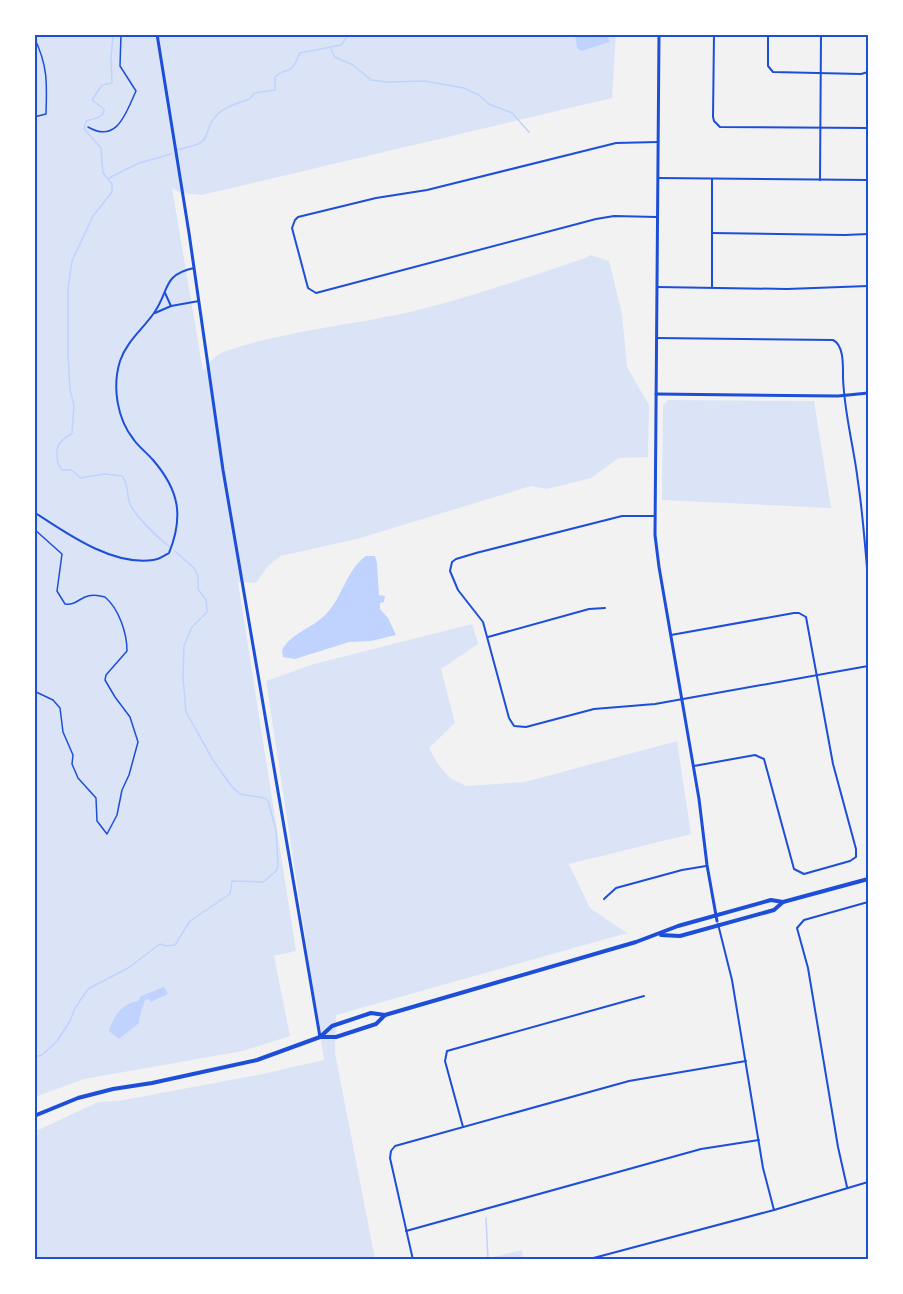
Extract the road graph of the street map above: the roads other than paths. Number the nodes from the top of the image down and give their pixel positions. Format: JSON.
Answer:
{"nodes":[{"id":1,"x":157,"y":34,"type":"edge"},
{"id":2,"x":659,"y":34,"type":"edge"},
{"id":3,"x":714,"y":34,"type":"edge"},
{"id":4,"x":768,"y":34,"type":"edge"},
{"id":5,"x":821,"y":34,"type":"edge"},
{"id":6,"x":868,"y":72,"type":"edge"},
{"id":7,"x":821,"y":74,"type":"junction"},
{"id":8,"x":820,"y":128,"type":"junction"},
{"id":9,"x":868,"y":129,"type":"edge"},
{"id":10,"x":658,"y":142,"type":"junction"},
{"id":11,"x":658,"y":178,"type":"junction"},
{"id":12,"x":712,"y":179,"type":"junction"},
{"id":13,"x":820,"y":180,"type":"junction"},
{"id":14,"x":868,"y":180,"type":"edge"},
{"id":15,"x":657,"y":217,"type":"junction"},
{"id":16,"x":712,"y":233,"type":"junction"},
{"id":17,"x":868,"y":234,"type":"edge"},
{"id":18,"x":194,"y":268,"type":"junction"},
{"id":19,"x":868,"y":286,"type":"edge"},
{"id":20,"x":657,"y":287,"type":"junction"},
{"id":21,"x":712,"y":287,"type":"junction"},
{"id":22,"x":165,"y":293,"type":"junction"},
{"id":23,"x":199,"y":302,"type":"junction"},
{"id":24,"x":171,"y":306,"type":"junction"},
{"id":25,"x":153,"y":314,"type":"junction"},
{"id":26,"x":657,"y":339,"type":"junction"},
{"id":27,"x":868,"y":393,"type":"edge"},
{"id":28,"x":656,"y":394,"type":"junction"},
{"id":29,"x":844,"y":395,"type":"junction"},
{"id":30,"x":34,"y":512,"type":"edge"},
{"id":31,"x":655,"y":516,"type":"junction"},
{"id":32,"x":868,"y":579,"type":"edge"},
{"id":33,"x":605,"y":608,"type":"dead end"},
{"id":34,"x":671,"y":635,"type":"junction"},
{"id":35,"x":488,"y":638,"type":"junction"},
{"id":36,"x":868,"y":666,"type":"edge"},
{"id":37,"x":817,"y":675,"type":"junction"},
{"id":38,"x":682,"y":699,"type":"junction"},
{"id":39,"x":694,"y":766,"type":"junction"},
{"id":40,"x":707,"y":865,"type":"junction"},
{"id":41,"x":868,"y":879,"type":"edge"},
{"id":42,"x":604,"y":899,"type":"dead end"},
{"id":43,"x":783,"y":902,"type":"junction"},
{"id":44,"x":868,"y":902,"type":"edge"},
{"id":45,"x":717,"y":921,"type":"junction"},
{"id":46,"x":657,"y":935,"type":"junction"},
{"id":47,"x":644,"y":996,"type":"dead end"},
{"id":48,"x":385,"y":1015,"type":"junction"},
{"id":49,"x":320,"y":1037,"type":"junction"},
{"id":50,"x":746,"y":1061,"type":"junction"},
{"id":51,"x":34,"y":1116,"type":"edge"},
{"id":52,"x":463,"y":1127,"type":"junction"},
{"id":53,"x":759,"y":1140,"type":"junction"},
{"id":54,"x":868,"y":1182,"type":"edge"},
{"id":55,"x":847,"y":1187,"type":"junction"},
{"id":56,"x":774,"y":1210,"type":"junction"},
{"id":57,"x":406,"y":1232,"type":"junction"},
{"id":58,"x":413,"y":1260,"type":"edge"},
{"id":59,"x":586,"y":1260,"type":"edge"}],
"edges":[{"from":1,"to":18,"type":"street"},
{"from":2,"to":10,"type":"street"},
{"from":3,"to":8,"type":"street"},
{"from":4,"to":7,"type":"street"},
{"from":5,"to":7,"type":"street"},
{"from":6,"to":7,"type":"street"},
{"from":7,"to":8,"type":"street"},
{"from":8,"to":9,"type":"street"},
{"from":8,"to":13,"type":"street"},
{"from":10,"to":11,"type":"street"},
{"from":10,"to":15,"type":"street"},
{"from":11,"to":12,"type":"street"},
{"from":11,"to":15,"type":"street"},
{"from":12,"to":13,"type":"street"},
{"from":12,"to":16,"type":"street"},
{"from":13,"to":14,"type":"street"},
{"from":15,"to":20,"type":"street"},
{"from":16,"to":17,"type":"street"},
{"from":16,"to":21,"type":"street"},
{"from":18,"to":22,"type":"street"},
{"from":18,"to":23,"type":"street"},
{"from":19,"to":21,"type":"street"},
{"from":20,"to":21,"type":"street"},
{"from":20,"to":26,"type":"street"},
{"from":22,"to":24,"type":"street"},
{"from":22,"to":25,"type":"street"},
{"from":23,"to":24,"type":"street"},
{"from":23,"to":49,"type":"street"},
{"from":24,"to":25,"type":"street"},
{"from":25,"to":30,"type":"street"},
{"from":26,"to":28,"type":"street"},
{"from":26,"to":29,"type":"street"},
{"from":27,"to":29,"type":"street"},
{"from":28,"to":29,"type":"street"},
{"from":28,"to":31,"type":"street"},
{"from":29,"to":32,"type":"street"},
{"from":31,"to":34,"type":"street"},
{"from":31,"to":35,"type":"street"},
{"from":33,"to":35,"type":"street"},
{"from":34,"to":37,"type":"street"},
{"from":34,"to":38,"type":"street"},
{"from":35,"to":38,"type":"street"},
{"from":36,"to":37,"type":"street"},
{"from":37,"to":38,"type":"street"},
{"from":37,"to":39,"type":"street"},
{"from":38,"to":39,"type":"street"},
{"from":39,"to":40,"type":"street"},
{"from":40,"to":42,"type":"street"},
{"from":40,"to":45,"type":"street"},
{"from":41,"to":43,"type":"main road"},
{"from":43,"to":45,"type":"main road"},
{"from":43,"to":45,"type":"main road"},
{"from":44,"to":55,"type":"street"},
{"from":45,"to":46,"type":"main road"},
{"from":45,"to":46,"type":"main road"},
{"from":45,"to":50,"type":"street"},
{"from":46,"to":48,"type":"main road"},
{"from":47,"to":52,"type":"street"},
{"from":48,"to":49,"type":"main road"},
{"from":48,"to":49,"type":"main road"},
{"from":49,"to":51,"type":"main road"},
{"from":50,"to":52,"type":"street"},
{"from":50,"to":53,"type":"street"},
{"from":52,"to":57,"type":"street"},
{"from":53,"to":56,"type":"street"},
{"from":53,"to":57,"type":"street"},
{"from":54,"to":55,"type":"street"},
{"from":55,"to":56,"type":"street"},
{"from":56,"to":59,"type":"street"},
{"from":57,"to":58,"type":"street"}]}
